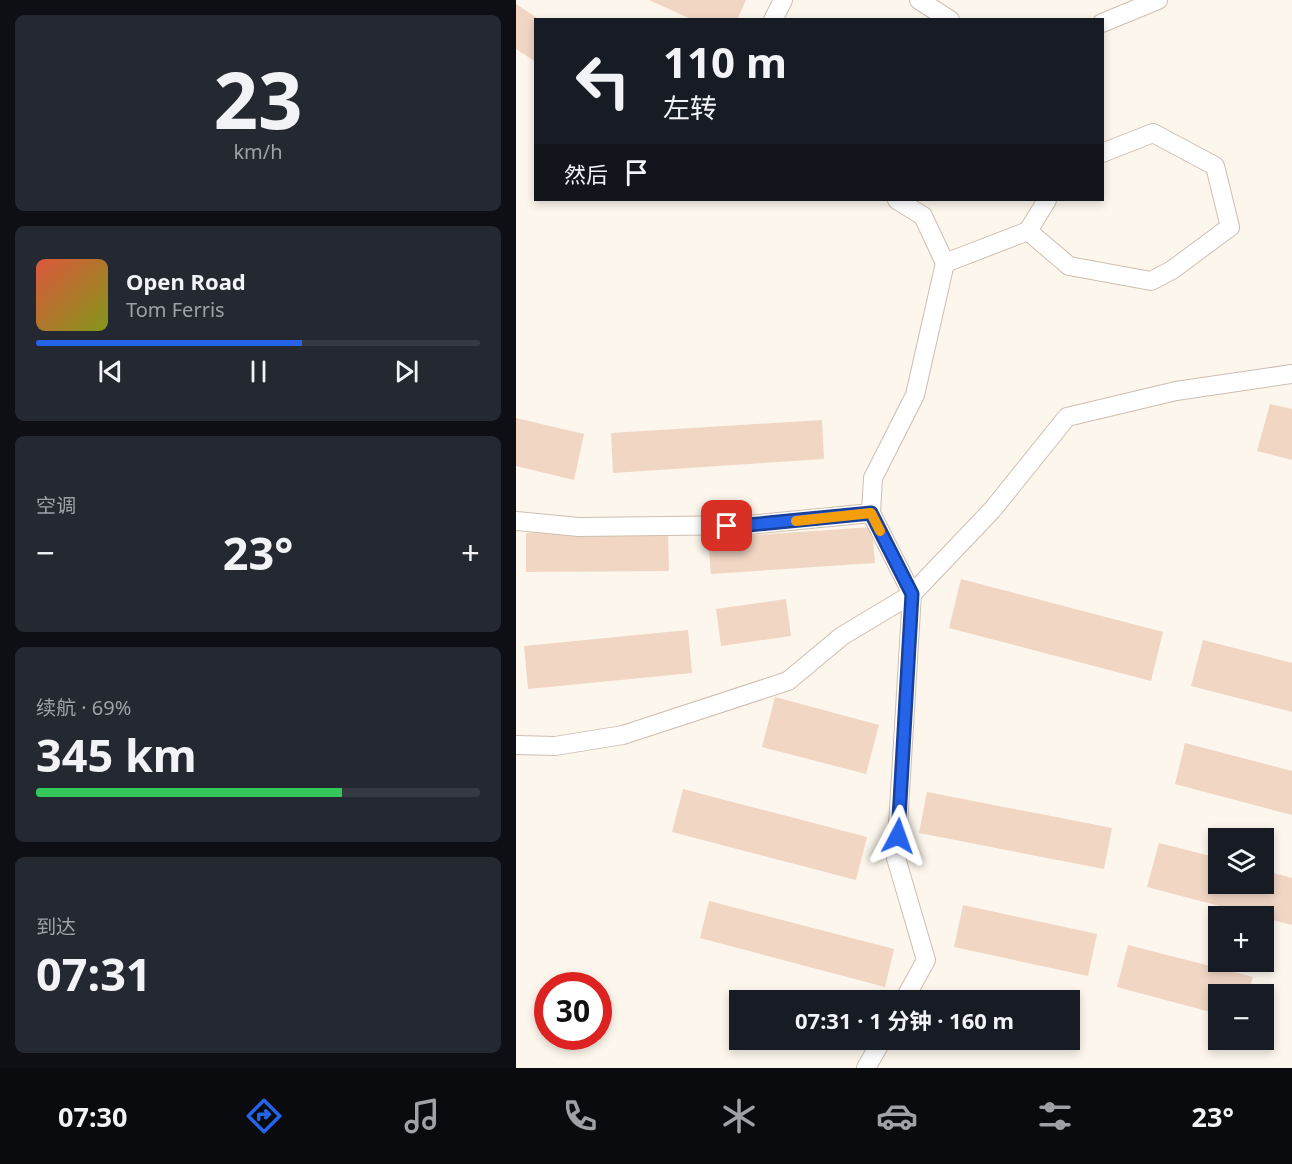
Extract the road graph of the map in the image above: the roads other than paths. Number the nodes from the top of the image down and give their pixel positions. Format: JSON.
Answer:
{"nodes":[{"id":1,"x":783,"y":0,"type":"edge"},
{"id":2,"x":919,"y":0,"type":"edge"},
{"id":3,"x":1158,"y":0,"type":"edge"},
{"id":4,"x":774,"y":18,"type":"edge"},
{"id":5,"x":947,"y":18,"type":"edge"},
{"id":6,"x":1104,"y":22,"type":"edge"},
{"id":7,"x":1104,"y":152,"type":"edge"},
{"id":8,"x":899,"y":201,"type":"edge"},
{"id":9,"x":1046,"y":201,"type":"edge"},
{"id":10,"x":1029,"y":231,"type":"junction"},
{"id":11,"x":945,"y":264,"type":"junction"},
{"id":12,"x":1292,"y":374,"type":"edge"},
{"id":13,"x":871,"y":513,"type":"junction"},
{"id":14,"x":516,"y":521,"type":"edge"},
{"id":15,"x":912,"y":594,"type":"junction"},
{"id":16,"x":516,"y":745,"type":"edge"},
{"id":17,"x":909,"y":990,"type":"edge"},
{"id":18,"x":876,"y":1050,"type":"edge"},
{"id":19,"x":866,"y":1068,"type":"edge"}],
"edges":[{"from":1,"to":4,"type":"street"},
{"from":2,"to":5,"type":"street"},
{"from":3,"to":6,"type":"street"},
{"from":7,"to":10,"type":"street"},
{"from":8,"to":11,"type":"street"},
{"from":9,"to":10,"type":"street"},
{"from":10,"to":11,"type":"street"},
{"from":11,"to":13,"type":"street"},
{"from":12,"to":15,"type":"street"},
{"from":13,"to":14,"type":"street"},
{"from":13,"to":15,"type":"street"},
{"from":15,"to":16,"type":"street"},
{"from":15,"to":17,"type":"street"},
{"from":18,"to":19,"type":"street"}]}
